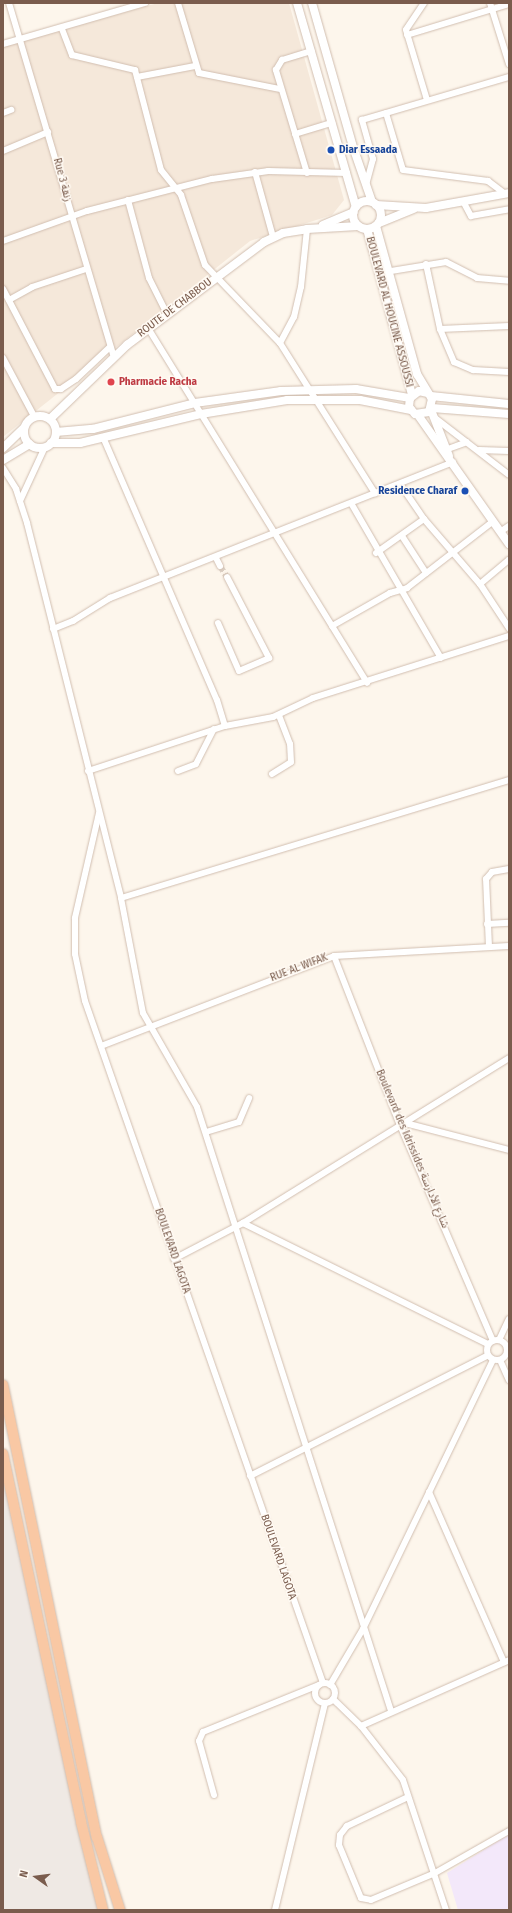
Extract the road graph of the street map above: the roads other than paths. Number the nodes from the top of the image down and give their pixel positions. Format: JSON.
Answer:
{"nodes":[{"id":1,"x":9,"y":3,"type":"edge"},
{"id":2,"x":145,"y":3,"type":"edge"},
{"id":3,"x":178,"y":3,"type":"edge"},
{"id":4,"x":297,"y":3,"type":"edge"},
{"id":5,"x":312,"y":3,"type":"edge"},
{"id":6,"x":424,"y":3,"type":"edge"},
{"id":7,"x":509,"y":4,"type":"edge"},
{"id":8,"x":491,"y":6,"type":"edge"},
{"id":9,"x":62,"y":28,"type":"junction"},
{"id":10,"x":407,"y":35,"type":"junction"},
{"id":11,"x":20,"y":39,"type":"junction"},
{"id":12,"x":3,"y":44,"type":"edge"},
{"id":13,"x":312,"y":52,"type":"junction"},
{"id":14,"x":509,"y":64,"type":"edge"},
{"id":15,"x":195,"y":66,"type":"junction"},
{"id":16,"x":137,"y":77,"type":"junction"},
{"id":17,"x":509,"y":77,"type":"edge"},
{"id":18,"x":280,"y":89,"type":"junction"},
{"id":19,"x":427,"y":100,"type":"junction"},
{"id":20,"x":11,"y":110,"type":"dead end"},
{"id":21,"x":3,"y":113,"type":"edge"},
{"id":22,"x":386,"y":113,"type":"junction"},
{"id":23,"x":332,"y":123,"type":"junction"},
{"id":24,"x":48,"y":132,"type":"junction"},
{"id":25,"x":295,"y":134,"type":"junction"},
{"id":26,"x":3,"y":151,"type":"edge"},
{"id":27,"x":255,"y":172,"type":"junction"},
{"id":28,"x":307,"y":173,"type":"junction"},
{"id":29,"x":346,"y":173,"type":"junction"},
{"id":30,"x":366,"y":186,"type":"junction"},
{"id":31,"x":177,"y":187,"type":"junction"},
{"id":32,"x":507,"y":193,"type":"edge"},
{"id":33,"x":128,"y":200,"type":"junction"},
{"id":34,"x":374,"y":203,"type":"junction"},
{"id":35,"x":464,"y":203,"type":"junction"},
{"id":36,"x":414,"y":208,"type":"junction"},
{"id":37,"x":355,"y":209,"type":"junction"},
{"id":38,"x":509,"y":209,"type":"edge"},
{"id":39,"x":71,"y":216,"type":"junction"},
{"id":40,"x":377,"y":224,"type":"junction"},
{"id":41,"x":358,"y":226,"type":"junction"},
{"id":42,"x":318,"y":227,"type":"junction"},
{"id":43,"x":307,"y":229,"type":"junction"},
{"id":44,"x":367,"y":229,"type":"junction"},
{"id":45,"x":273,"y":237,"type":"junction"},
{"id":46,"x":3,"y":241,"type":"edge"},
{"id":47,"x":426,"y":264,"type":"junction"},
{"id":48,"x":86,"y":269,"type":"junction"},
{"id":49,"x":391,"y":271,"type":"junction"},
{"id":50,"x":215,"y":278,"type":"junction"},
{"id":51,"x":509,"y":281,"type":"edge"},
{"id":52,"x":3,"y":289,"type":"edge"},
{"id":53,"x":9,"y":300,"type":"junction"},
{"id":54,"x":166,"y":314,"type":"junction"},
{"id":55,"x":509,"y":326,"type":"edge"},
{"id":56,"x":148,"y":328,"type":"junction"},
{"id":57,"x":440,"y":328,"type":"junction"},
{"id":58,"x":280,"y":343,"type":"junction"},
{"id":59,"x":110,"y":347,"type":"junction"},
{"id":60,"x":114,"y":357,"type":"junction"},
{"id":61,"x":3,"y":358,"type":"edge"},
{"id":62,"x":509,"y":372,"type":"edge"},
{"id":63,"x":310,"y":389,"type":"junction"},
{"id":64,"x":429,"y":394,"type":"junction"},
{"id":65,"x":411,"y":396,"type":"junction"},
{"id":66,"x":316,"y":400,"type":"junction"},
{"id":67,"x":195,"y":403,"type":"junction"},
{"id":68,"x":509,"y":404,"type":"edge"},
{"id":69,"x":431,"y":409,"type":"junction"},
{"id":70,"x":411,"y":410,"type":"junction"},
{"id":71,"x":201,"y":414,"type":"junction"},
{"id":72,"x":509,"y":414,"type":"edge"},
{"id":73,"x":418,"y":415,"type":"junction"},
{"id":74,"x":34,"y":416,"type":"junction"},
{"id":75,"x":435,"y":418,"type":"junction"},
{"id":76,"x":50,"y":419,"type":"junction"},
{"id":77,"x":24,"y":429,"type":"junction"},
{"id":78,"x":56,"y":432,"type":"junction"},
{"id":79,"x":103,"y":437,"type":"junction"},
{"id":80,"x":466,"y":442,"type":"junction"},
{"id":81,"x":30,"y":444,"type":"junction"},
{"id":82,"x":48,"y":445,"type":"junction"},
{"id":83,"x":3,"y":448,"type":"edge"},
{"id":84,"x":479,"y":450,"type":"junction"},
{"id":85,"x":509,"y":451,"type":"edge"},
{"id":86,"x":450,"y":456,"type":"junction"},
{"id":87,"x":3,"y":460,"type":"edge"},
{"id":88,"x":3,"y":468,"type":"edge"},
{"id":89,"x":509,"y":475,"type":"edge"},
{"id":90,"x":400,"y":484,"type":"junction"},
{"id":91,"x":375,"y":493,"type":"junction"},
{"id":92,"x":20,"y":501,"type":"junction"},
{"id":93,"x":350,"y":503,"type":"junction"},
{"id":94,"x":424,"y":519,"type":"junction"},
{"id":95,"x":492,"y":522,"type":"junction"},
{"id":96,"x":509,"y":526,"type":"edge"},
{"id":97,"x":500,"y":532,"type":"junction"},
{"id":98,"x":274,"y":534,"type":"junction"},
{"id":99,"x":402,"y":536,"type":"junction"},
{"id":100,"x":509,"y":544,"type":"edge"},
{"id":101,"x":451,"y":552,"type":"junction"},
{"id":102,"x":376,"y":553,"type":"junction"},
{"id":103,"x":216,"y":558,"type":"junction"},
{"id":104,"x":509,"y":560,"type":"edge"},
{"id":105,"x":220,"y":566,"type":"tunnel mouth"},
{"id":106,"x":426,"y":573,"type":"junction"},
{"id":107,"x":227,"y":577,"type":"tunnel mouth"},
{"id":108,"x":164,"y":579,"type":"junction"},
{"id":109,"x":480,"y":584,"type":"junction"},
{"id":110,"x":399,"y":591,"type":"junction"},
{"id":111,"x":218,"y":622,"type":"dead end"},
{"id":112,"x":332,"y":626,"type":"junction"},
{"id":113,"x":509,"y":628,"type":"edge"},
{"id":114,"x":53,"y":629,"type":"junction"},
{"id":115,"x":509,"y":636,"type":"edge"},
{"id":116,"x":441,"y":658,"type":"junction"},
{"id":117,"x":367,"y":683,"type":"junction"},
{"id":118,"x":279,"y":715,"type":"junction"},
{"id":119,"x":225,"y":726,"type":"junction"},
{"id":120,"x":214,"y":729,"type":"junction"},
{"id":121,"x":88,"y":771,"type":"junction"},
{"id":122,"x":178,"y":771,"type":"dead end"},
{"id":123,"x":272,"y":774,"type":"dead end"},
{"id":124,"x":509,"y":780,"type":"edge"},
{"id":125,"x":99,"y":812,"type":"junction"},
{"id":126,"x":509,"y":869,"type":"edge"},
{"id":127,"x":121,"y":898,"type":"junction"},
{"id":128,"x":509,"y":923,"type":"edge"},
{"id":129,"x":487,"y":924,"type":"junction"},
{"id":130,"x":509,"y":946,"type":"edge"},
{"id":131,"x":489,"y":947,"type":"junction"},
{"id":132,"x":334,"y":956,"type":"junction"},
{"id":133,"x":150,"y":1026,"type":"junction"},
{"id":134,"x":101,"y":1046,"type":"junction"},
{"id":135,"x":509,"y":1058,"type":"edge"},
{"id":136,"x":249,"y":1098,"type":"dead end"},
{"id":137,"x":403,"y":1124,"type":"junction"},
{"id":138,"x":206,"y":1132,"type":"junction"},
{"id":139,"x":509,"y":1150,"type":"edge"},
{"id":140,"x":243,"y":1223,"type":"junction"},
{"id":141,"x":236,"y":1227,"type":"junction"},
{"id":142,"x":174,"y":1259,"type":"junction"},
{"id":143,"x":509,"y":1320,"type":"edge"},
{"id":144,"x":493,"y":1342,"type":"junction"},
{"id":145,"x":488,"y":1355,"type":"junction"},
{"id":146,"x":508,"y":1356,"type":"edge"},
{"id":147,"x":493,"y":1360,"type":"junction"},
{"id":148,"x":500,"y":1360,"type":"junction"},
{"id":149,"x":509,"y":1380,"type":"edge"},
{"id":150,"x":3,"y":1385,"type":"edge"},
{"id":151,"x":308,"y":1449,"type":"junction"},
{"id":152,"x":3,"y":1454,"type":"edge"},
{"id":153,"x":250,"y":1476,"type":"junction"},
{"id":154,"x":429,"y":1492,"type":"junction"},
{"id":155,"x":363,"y":1629,"type":"junction"},
{"id":156,"x":507,"y":1662,"type":"edge"},
{"id":157,"x":321,"y":1684,"type":"junction"},
{"id":158,"x":330,"y":1684,"type":"junction"},
{"id":159,"x":333,"y":1699,"type":"junction"},
{"id":160,"x":324,"y":1703,"type":"junction"},
{"id":161,"x":391,"y":1711,"type":"junction"},
{"id":162,"x":361,"y":1726,"type":"junction"},
{"id":163,"x":214,"y":1795,"type":"dead end"},
{"id":164,"x":408,"y":1797,"type":"junction"},
{"id":165,"x":509,"y":1831,"type":"edge"},
{"id":166,"x":435,"y":1873,"type":"junction"},
{"id":167,"x":103,"y":1910,"type":"edge"},
{"id":168,"x":120,"y":1910,"type":"edge"},
{"id":169,"x":275,"y":1910,"type":"edge"},
{"id":170,"x":446,"y":1910,"type":"edge"}],
"edges":[{"from":1,"to":11,"type":"street","name":"Rue 3 زنقة"},
{"from":2,"to":9,"type":"street"},
{"from":3,"to":15,"type":"street"},
{"from":4,"to":13,"type":"street"},
{"from":5,"to":30,"type":"street"},
{"from":6,"to":10,"type":"street"},
{"from":7,"to":8,"type":"street"},
{"from":8,"to":10,"type":"street"},
{"from":8,"to":14,"type":"street"},
{"from":9,"to":11,"type":"street"},
{"from":9,"to":16,"type":"street"},
{"from":10,"to":19,"type":"street"},
{"from":11,"to":12,"type":"street"},
{"from":11,"to":24,"type":"street","name":"Rue 3 زنقة"},
{"from":13,"to":18,"type":"street"},
{"from":13,"to":23,"type":"street"},
{"from":15,"to":16,"type":"street"},
{"from":15,"to":18,"type":"street"},
{"from":16,"to":31,"type":"street"},
{"from":17,"to":19,"type":"street"},
{"from":18,"to":25,"type":"street"},
{"from":19,"to":22,"type":"street"},
{"from":20,"to":21,"type":"street"},
{"from":22,"to":30,"type":"street"},
{"from":22,"to":32,"type":"street"},
{"from":23,"to":25,"type":"street"},
{"from":23,"to":29,"type":"street"},
{"from":24,"to":26,"type":"street"},
{"from":24,"to":39,"type":"street","name":"Rue 3 زنقة"},
{"from":25,"to":28,"type":"street"},
{"from":27,"to":28,"type":"street"},
{"from":27,"to":31,"type":"street"},
{"from":27,"to":45,"type":"street"},
{"from":28,"to":29,"type":"street"},
{"from":29,"to":37,"type":"street"},
{"from":30,"to":34,"type":"street"},
{"from":31,"to":33,"type":"street"},
{"from":31,"to":50,"type":"street"},
{"from":32,"to":35,"type":"street"},
{"from":33,"to":39,"type":"street"},
{"from":33,"to":54,"type":"street"},
{"from":34,"to":36,"type":"street"},
{"from":34,"to":37,"type":"street"},
{"from":34,"to":40,"type":"street"},
{"from":35,"to":36,"type":"street"},
{"from":35,"to":38,"type":"street"},
{"from":36,"to":40,"type":"street"},
{"from":37,"to":41,"type":"street"},
{"from":37,"to":42,"type":"street","name":"ROUTE DE CHABBOU"},
{"from":39,"to":46,"type":"street"},
{"from":39,"to":48,"type":"street","name":"Rue 3 زنقة"},
{"from":40,"to":44,"type":"street"},
{"from":40,"to":49,"type":"street","name":"BOULEVARD AL HOUCINE ASSOUSSI"},
{"from":41,"to":42,"type":"street","name":"ROUTE DE CHABBOU"},
{"from":41,"to":44,"type":"street"},
{"from":42,"to":43,"type":"street","name":"ROUTE DE CHABBOU"},
{"from":43,"to":45,"type":"street","name":"ROUTE DE CHABBOU"},
{"from":43,"to":58,"type":"street"},
{"from":44,"to":65,"type":"street","name":"BOULEVARD AL HOUCINE ASSOUSSI"},
{"from":45,"to":50,"type":"street","name":"ROUTE DE CHABBOU"},
{"from":47,"to":49,"type":"street"},
{"from":47,"to":51,"type":"street"},
{"from":47,"to":57,"type":"street"},
{"from":48,"to":53,"type":"street"},
{"from":48,"to":59,"type":"street","name":"Rue 3 زنقة"},
{"from":49,"to":64,"type":"street","name":"BOULEVARD AL HOUCINE ASSOUSSI"},
{"from":50,"to":54,"type":"street","name":"ROUTE DE CHABBOU"},
{"from":50,"to":58,"type":"street"},
{"from":52,"to":53,"type":"street"},
{"from":53,"to":59,"type":"street"},
{"from":54,"to":56,"type":"street","name":"ROUTE DE CHABBOU"},
{"from":55,"to":57,"type":"street"},
{"from":56,"to":60,"type":"street","name":"ROUTE DE CHABBOU"},
{"from":56,"to":67,"type":"street"},
{"from":57,"to":62,"type":"street"},
{"from":58,"to":63,"type":"street"},
{"from":59,"to":60,"type":"street","name":"Rue 3 زنقة"},
{"from":60,"to":76,"type":"street","name":"ROUTE DE CHABBOU"},
{"from":61,"to":74,"type":"street"},
{"from":63,"to":65,"type":"street"},
{"from":63,"to":66,"type":"street"},
{"from":63,"to":67,"type":"street"},
{"from":64,"to":65,"type":"street"},
{"from":64,"to":68,"type":"street"},
{"from":64,"to":69,"type":"street"},
{"from":65,"to":70,"type":"street","name":"BOULEVARD AL HOUCINE ASSOUSSI"},
{"from":66,"to":70,"type":"street"},
{"from":66,"to":71,"type":"street"},
{"from":66,"to":91,"type":"street"},
{"from":67,"to":71,"type":"street"},
{"from":67,"to":78,"type":"street"},
{"from":69,"to":72,"type":"street"},
{"from":69,"to":73,"type":"street"},
{"from":69,"to":75,"type":"street"},
{"from":70,"to":73,"type":"street"},
{"from":71,"to":79,"type":"street"},
{"from":71,"to":98,"type":"street"},
{"from":73,"to":86,"type":"street"},
{"from":74,"to":76,"type":"street"},
{"from":74,"to":77,"type":"street"},
{"from":75,"to":80,"type":"street"},
{"from":75,"to":86,"type":"street"},
{"from":76,"to":78,"type":"street"},
{"from":77,"to":81,"type":"street"},
{"from":77,"to":83,"type":"street"},
{"from":78,"to":82,"type":"street"},
{"from":79,"to":82,"type":"street"},
{"from":79,"to":108,"type":"street"},
{"from":80,"to":84,"type":"street"},
{"from":80,"to":86,"type":"street"},
{"from":81,"to":82,"type":"street"},
{"from":81,"to":87,"type":"street"},
{"from":82,"to":92,"type":"street"},
{"from":84,"to":85,"type":"street"},
{"from":84,"to":89,"type":"street"},
{"from":86,"to":90,"type":"street"},
{"from":86,"to":95,"type":"street"},
{"from":88,"to":92,"type":"street"},
{"from":90,"to":91,"type":"street"},
{"from":90,"to":94,"type":"street"},
{"from":91,"to":93,"type":"street"},
{"from":92,"to":114,"type":"street"},
{"from":93,"to":98,"type":"street"},
{"from":93,"to":102,"type":"street"},
{"from":94,"to":99,"type":"street"},
{"from":94,"to":101,"type":"street"},
{"from":95,"to":97,"type":"street"},
{"from":95,"to":101,"type":"street"},
{"from":96,"to":97,"type":"street"},
{"from":97,"to":100,"type":"street"},
{"from":98,"to":103,"type":"street"},
{"from":98,"to":112,"type":"street"},
{"from":99,"to":102,"type":"street"},
{"from":99,"to":106,"type":"street"},
{"from":101,"to":106,"type":"street"},
{"from":101,"to":109,"type":"street"},
{"from":102,"to":110,"type":"street"},
{"from":103,"to":105,"type":"street"},
{"from":103,"to":108,"type":"street"},
{"from":104,"to":109,"type":"street"},
{"from":106,"to":110,"type":"street"},
{"from":107,"to":111,"type":"street"},
{"from":108,"to":114,"type":"street"},
{"from":108,"to":119,"type":"street"},
{"from":109,"to":113,"type":"street"},
{"from":110,"to":112,"type":"street"},
{"from":110,"to":116,"type":"street"},
{"from":112,"to":117,"type":"street"},
{"from":114,"to":121,"type":"street"},
{"from":115,"to":116,"type":"street"},
{"from":116,"to":117,"type":"street"},
{"from":117,"to":118,"type":"street"},
{"from":118,"to":119,"type":"street"},
{"from":118,"to":123,"type":"street"},
{"from":119,"to":120,"type":"street"},
{"from":120,"to":121,"type":"street"},
{"from":120,"to":122,"type":"street"},
{"from":121,"to":125,"type":"street"},
{"from":124,"to":127,"type":"street"},
{"from":125,"to":127,"type":"street"},
{"from":125,"to":134,"type":"street","name":"BOULEVARD LAGOTA"},
{"from":126,"to":129,"type":"street"},
{"from":127,"to":133,"type":"street"},
{"from":128,"to":129,"type":"street"},
{"from":129,"to":131,"type":"street"},
{"from":130,"to":131,"type":"street","name":"RUE AL WIFAK"},
{"from":131,"to":132,"type":"street","name":"RUE AL WIFAK"},
{"from":132,"to":133,"type":"street","name":"RUE AL WIFAK"},
{"from":132,"to":137,"type":"street","name":"Boulevard des Idrissides شارع الأدارسة"},
{"from":133,"to":134,"type":"street","name":"RUE AL WIFAK"},
{"from":133,"to":138,"type":"street"},
{"from":134,"to":142,"type":"street","name":"BOULEVARD LAGOTA"},
{"from":135,"to":137,"type":"street"},
{"from":136,"to":138,"type":"street"},
{"from":137,"to":139,"type":"street"},
{"from":137,"to":140,"type":"street"},
{"from":137,"to":144,"type":"street","name":"Boulevard des Idrissides شارع الأدارسة"},
{"from":138,"to":141,"type":"street"},
{"from":140,"to":141,"type":"street"},
{"from":140,"to":144,"type":"street"},
{"from":141,"to":142,"type":"street"},
{"from":141,"to":151,"type":"street"},
{"from":142,"to":153,"type":"street","name":"BOULEVARD LAGOTA"},
{"from":143,"to":144,"type":"street"},
{"from":144,"to":145,"type":"street"},
{"from":144,"to":146,"type":"street","name":"Boulevard des Idrissides شارع الأدارسة"},
{"from":145,"to":147,"type":"street"},
{"from":145,"to":151,"type":"street"},
{"from":146,"to":148,"type":"street"},
{"from":147,"to":148,"type":"street"},
{"from":147,"to":154,"type":"street"},
{"from":148,"to":149,"type":"street"},
{"from":150,"to":168,"type":"highway"},
{"from":151,"to":153,"type":"street"},
{"from":151,"to":155,"type":"street"},
{"from":152,"to":167,"type":"highway"},
{"from":153,"to":157,"type":"street","name":"BOULEVARD LAGOTA"},
{"from":154,"to":155,"type":"street"},
{"from":154,"to":156,"type":"street"},
{"from":155,"to":158,"type":"street"},
{"from":155,"to":161,"type":"street"},
{"from":156,"to":161,"type":"street"},
{"from":157,"to":158,"type":"street"},
{"from":157,"to":160,"type":"street"},
{"from":157,"to":163,"type":"street"},
{"from":158,"to":159,"type":"street"},
{"from":159,"to":160,"type":"street"},
{"from":159,"to":162,"type":"street"},
{"from":160,"to":169,"type":"street"},
{"from":161,"to":162,"type":"street"},
{"from":162,"to":164,"type":"street"},
{"from":164,"to":166,"type":"street"},
{"from":164,"to":166,"type":"street"},
{"from":165,"to":166,"type":"street"},
{"from":166,"to":170,"type":"street"}]}
